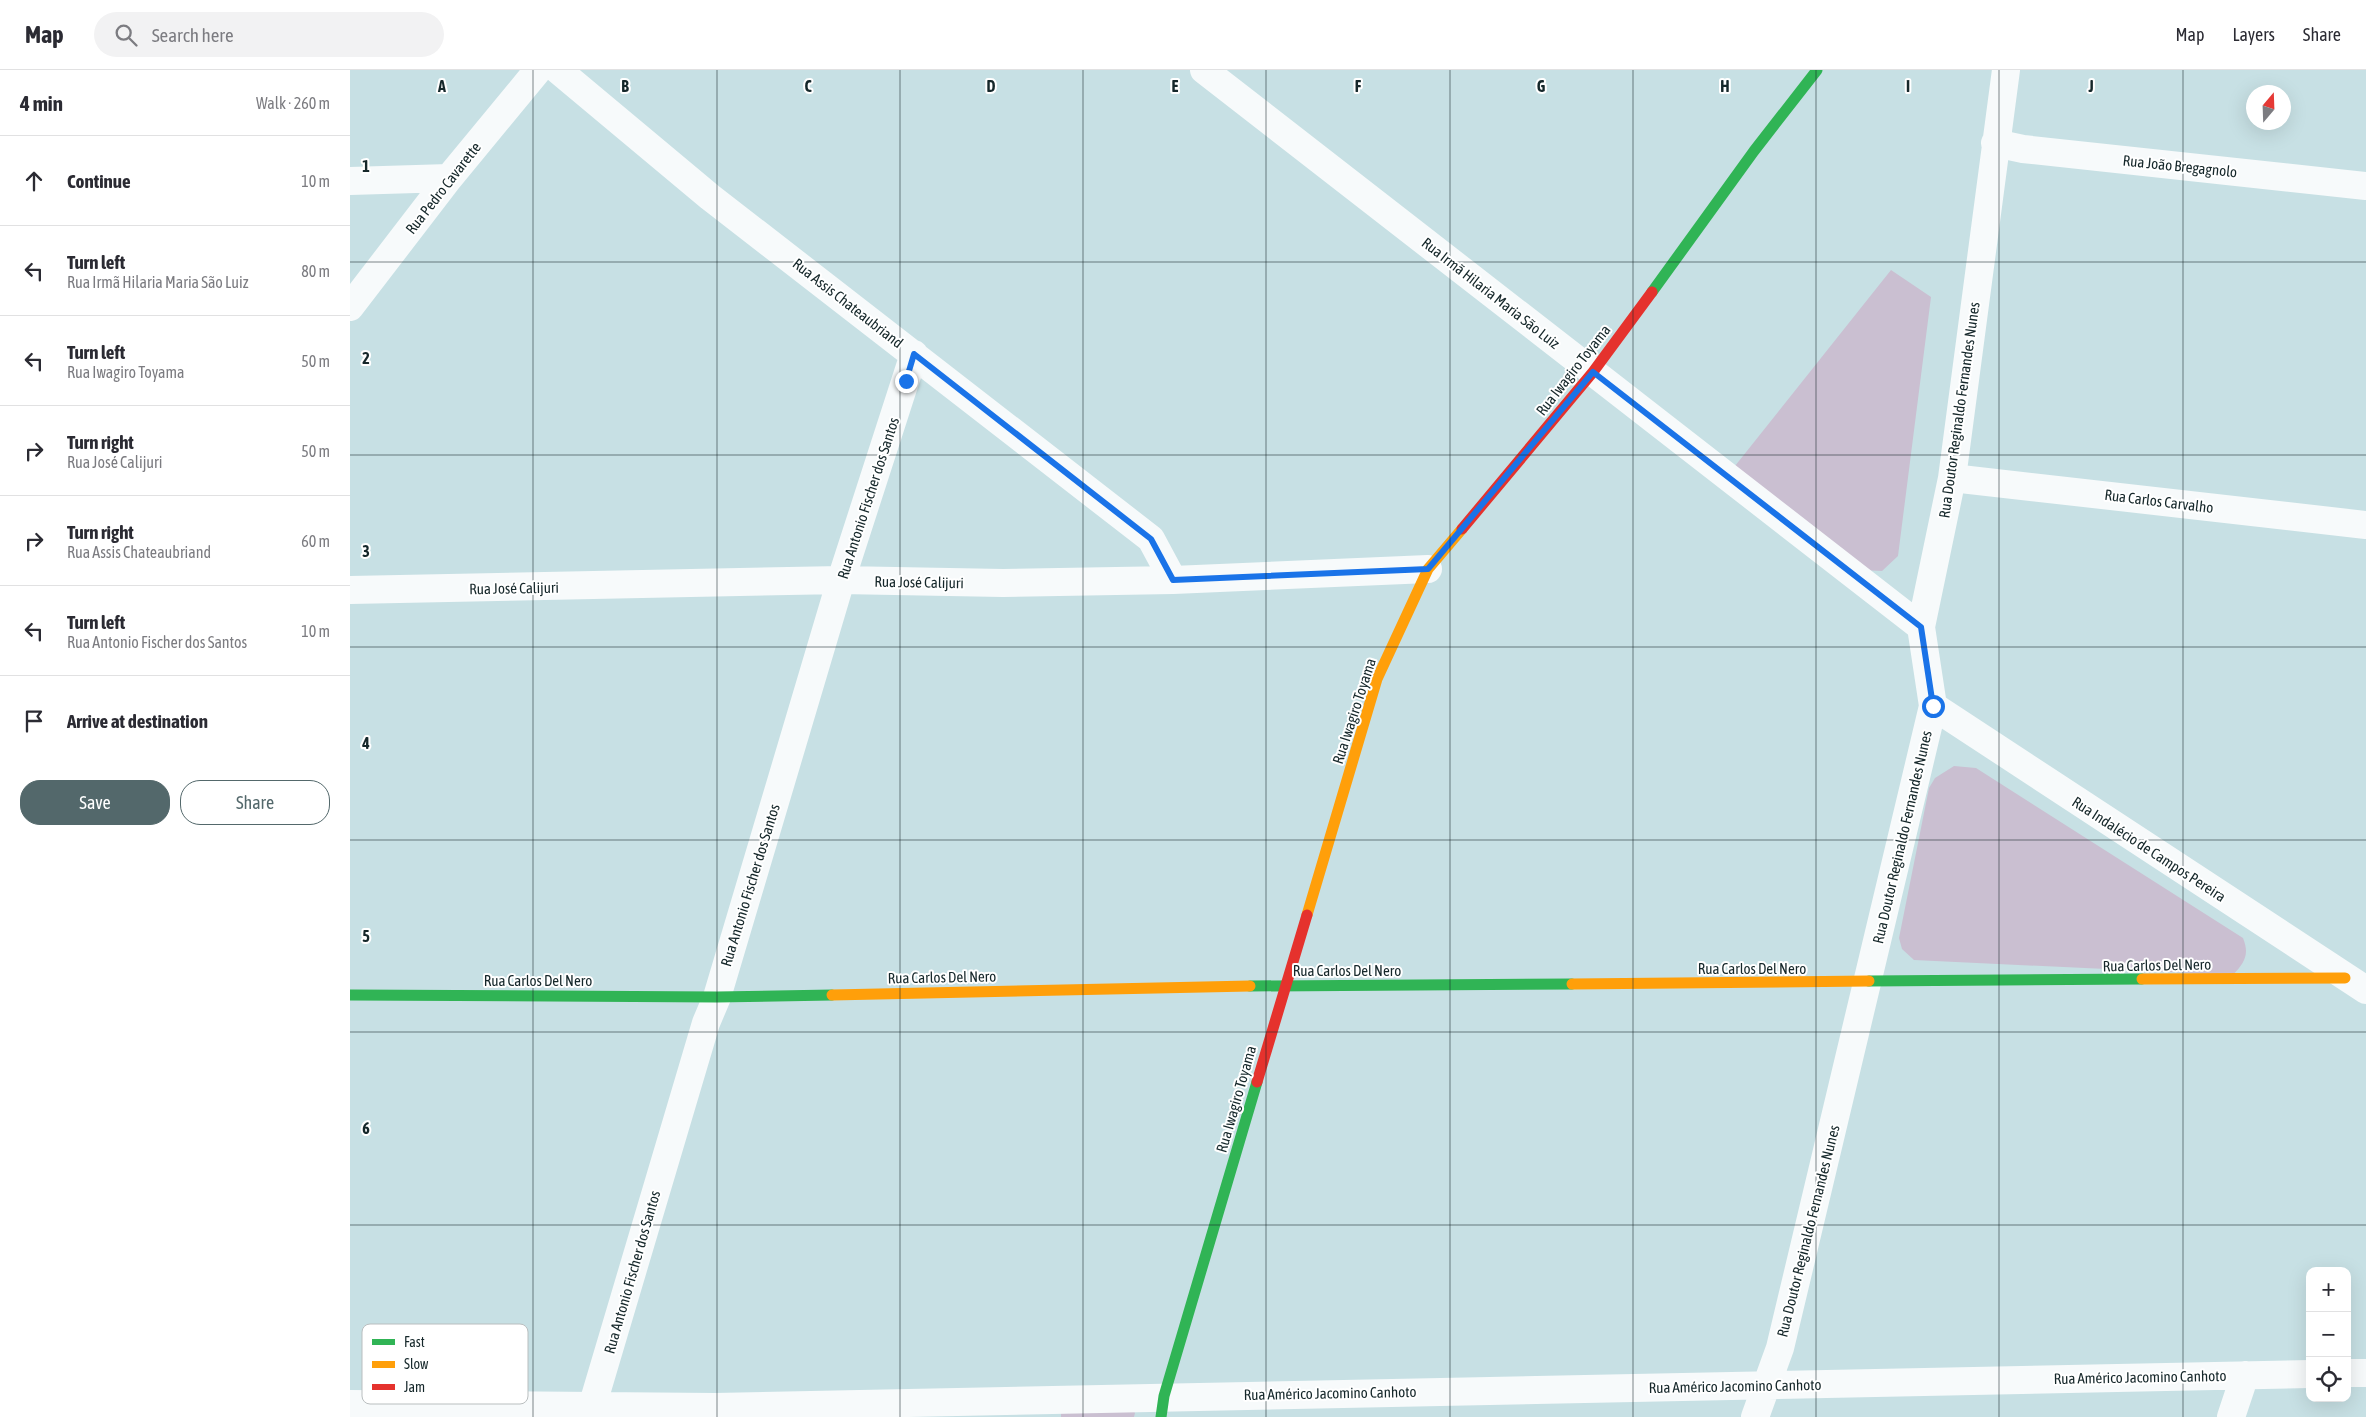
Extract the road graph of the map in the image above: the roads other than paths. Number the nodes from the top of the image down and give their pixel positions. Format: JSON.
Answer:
{"nodes":[{"id":1,"x":538,"y":70,"type":"edge"},
{"id":2,"x":558,"y":70,"type":"edge"},
{"id":3,"x":1204,"y":70,"type":"edge"},
{"id":4,"x":1816,"y":70,"type":"edge"},
{"id":5,"x":2006,"y":70,"type":"edge"},
{"id":6,"x":1995,"y":143,"type":"junction"},
{"id":7,"x":450,"y":178,"type":"junction"},
{"id":8,"x":350,"y":181,"type":"edge"},
{"id":9,"x":2366,"y":186,"type":"edge"},
{"id":10,"x":350,"y":307,"type":"edge"},
{"id":11,"x":914,"y":354,"type":"junction"},
{"id":12,"x":1593,"y":372,"type":"junction"},
{"id":13,"x":1952,"y":478,"type":"junction"},
{"id":14,"x":2366,"y":525,"type":"edge"},
{"id":15,"x":1428,"y":569,"type":"junction"},
{"id":16,"x":841,"y":580,"type":"junction"},
{"id":17,"x":1173,"y":580,"type":"junction"},
{"id":18,"x":350,"y":590,"type":"edge"},
{"id":19,"x":1921,"y":627,"type":"junction"},
{"id":20,"x":1933,"y":706,"type":"junction"},
{"id":21,"x":1868,"y":983,"type":"junction"},
{"id":22,"x":2356,"y":984,"type":"edge"},
{"id":23,"x":1285,"y":986,"type":"junction"},
{"id":24,"x":350,"y":995,"type":"edge"},
{"id":25,"x":717,"y":997,"type":"junction"},
{"id":26,"x":2351,"y":1373,"type":"edge"},
{"id":27,"x":2366,"y":1373,"type":"edge"},
{"id":28,"x":2306,"y":1374,"type":"edge"},
{"id":29,"x":2245,"y":1375,"type":"junction"},
{"id":30,"x":1767,"y":1385,"type":"junction"},
{"id":31,"x":986,"y":1401,"type":"junction"},
{"id":32,"x":350,"y":1404,"type":"edge"},
{"id":33,"x":1163,"y":1407,"type":"edge"},
{"id":34,"x":592,"y":1411,"type":"edge"},
{"id":35,"x":1008,"y":1417,"type":"edge"},
{"id":36,"x":1755,"y":1417,"type":"edge"},
{"id":37,"x":2231,"y":1417,"type":"edge"}],
"edges":[{"from":1,"to":7,"type":"street","name":"Rua Pedro Cavarette"},
{"from":2,"to":11,"type":"street","name":"Rua Assis Chateaubriand"},
{"from":3,"to":12,"type":"street","name":"Rua Irmã Hilaria Maria São Luiz"},
{"from":4,"to":12,"type":"street","name":"Rua Iwagiro Toyama"},
{"from":5,"to":6,"type":"street","name":"Rua Doutor Reginaldo Fernandes Nunes"},
{"from":6,"to":9,"type":"street","name":"Rua João Bregagnolo"},
{"from":6,"to":13,"type":"street","name":"Rua Doutor Reginaldo Fernandes Nunes"},
{"from":7,"to":8,"type":"street"},
{"from":7,"to":10,"type":"street","name":"Rua Pedro Cavarette"},
{"from":11,"to":16,"type":"street","name":"Rua Antonio Fischer dos Santos"},
{"from":11,"to":17,"type":"street","name":"Rua Assis Chateaubriand"},
{"from":12,"to":15,"type":"street","name":"Rua Iwagiro Toyama"},
{"from":12,"to":19,"type":"street","name":"Rua Irmã Hilaria Maria São Luiz"},
{"from":13,"to":14,"type":"street","name":"Rua Carlos Carvalho"},
{"from":13,"to":19,"type":"street","name":"Rua Doutor Reginaldo Fernandes Nunes"},
{"from":15,"to":17,"type":"street","name":"Rua José Calijuri"},
{"from":15,"to":23,"type":"street","name":"Rua Iwagiro Toyama"},
{"from":16,"to":17,"type":"street","name":"Rua José Calijuri"},
{"from":16,"to":18,"type":"street","name":"Rua José Calijuri"},
{"from":16,"to":25,"type":"street","name":"Rua Antonio Fischer dos Santos"},
{"from":19,"to":20,"type":"street","name":"Rua Doutor Reginaldo Fernandes Nunes"},
{"from":20,"to":21,"type":"street","name":"Rua Doutor Reginaldo Fernandes Nunes"},
{"from":20,"to":22,"type":"street","name":"Rua Indalécio de Campos Pereira"},
{"from":21,"to":22,"type":"street","name":"Rua Carlos Del Nero"},
{"from":21,"to":23,"type":"street","name":"Rua Carlos Del Nero"},
{"from":21,"to":30,"type":"street","name":"Rua Doutor Reginaldo Fernandes Nunes"},
{"from":23,"to":25,"type":"street","name":"Rua Carlos Del Nero"},
{"from":23,"to":33,"type":"street","name":"Rua Iwagiro Toyama"},
{"from":24,"to":25,"type":"street","name":"Rua Carlos Del Nero"},
{"from":25,"to":34,"type":"street","name":"Rua Antonio Fischer dos Santos"},
{"from":26,"to":27,"type":"street"},
{"from":28,"to":29,"type":"street","name":"Rua Américo Jacomino Canhoto"},
{"from":29,"to":30,"type":"street","name":"Rua Américo Jacomino Canhoto"},
{"from":29,"to":37,"type":"street"},
{"from":30,"to":33,"type":"street","name":"Rua Américo Jacomino Canhoto"},
{"from":30,"to":36,"type":"street","name":"Rua Doutor Reginaldo Fernandes Nunes"},
{"from":31,"to":33,"type":"street","name":"Rua Américo Jacomino Canhoto"},
{"from":31,"to":34,"type":"street","name":"Rua Américo Jacomino Canhoto"},
{"from":31,"to":35,"type":"street"},
{"from":32,"to":34,"type":"street","name":"Rua Américo Jacomino Canhoto"}]}
